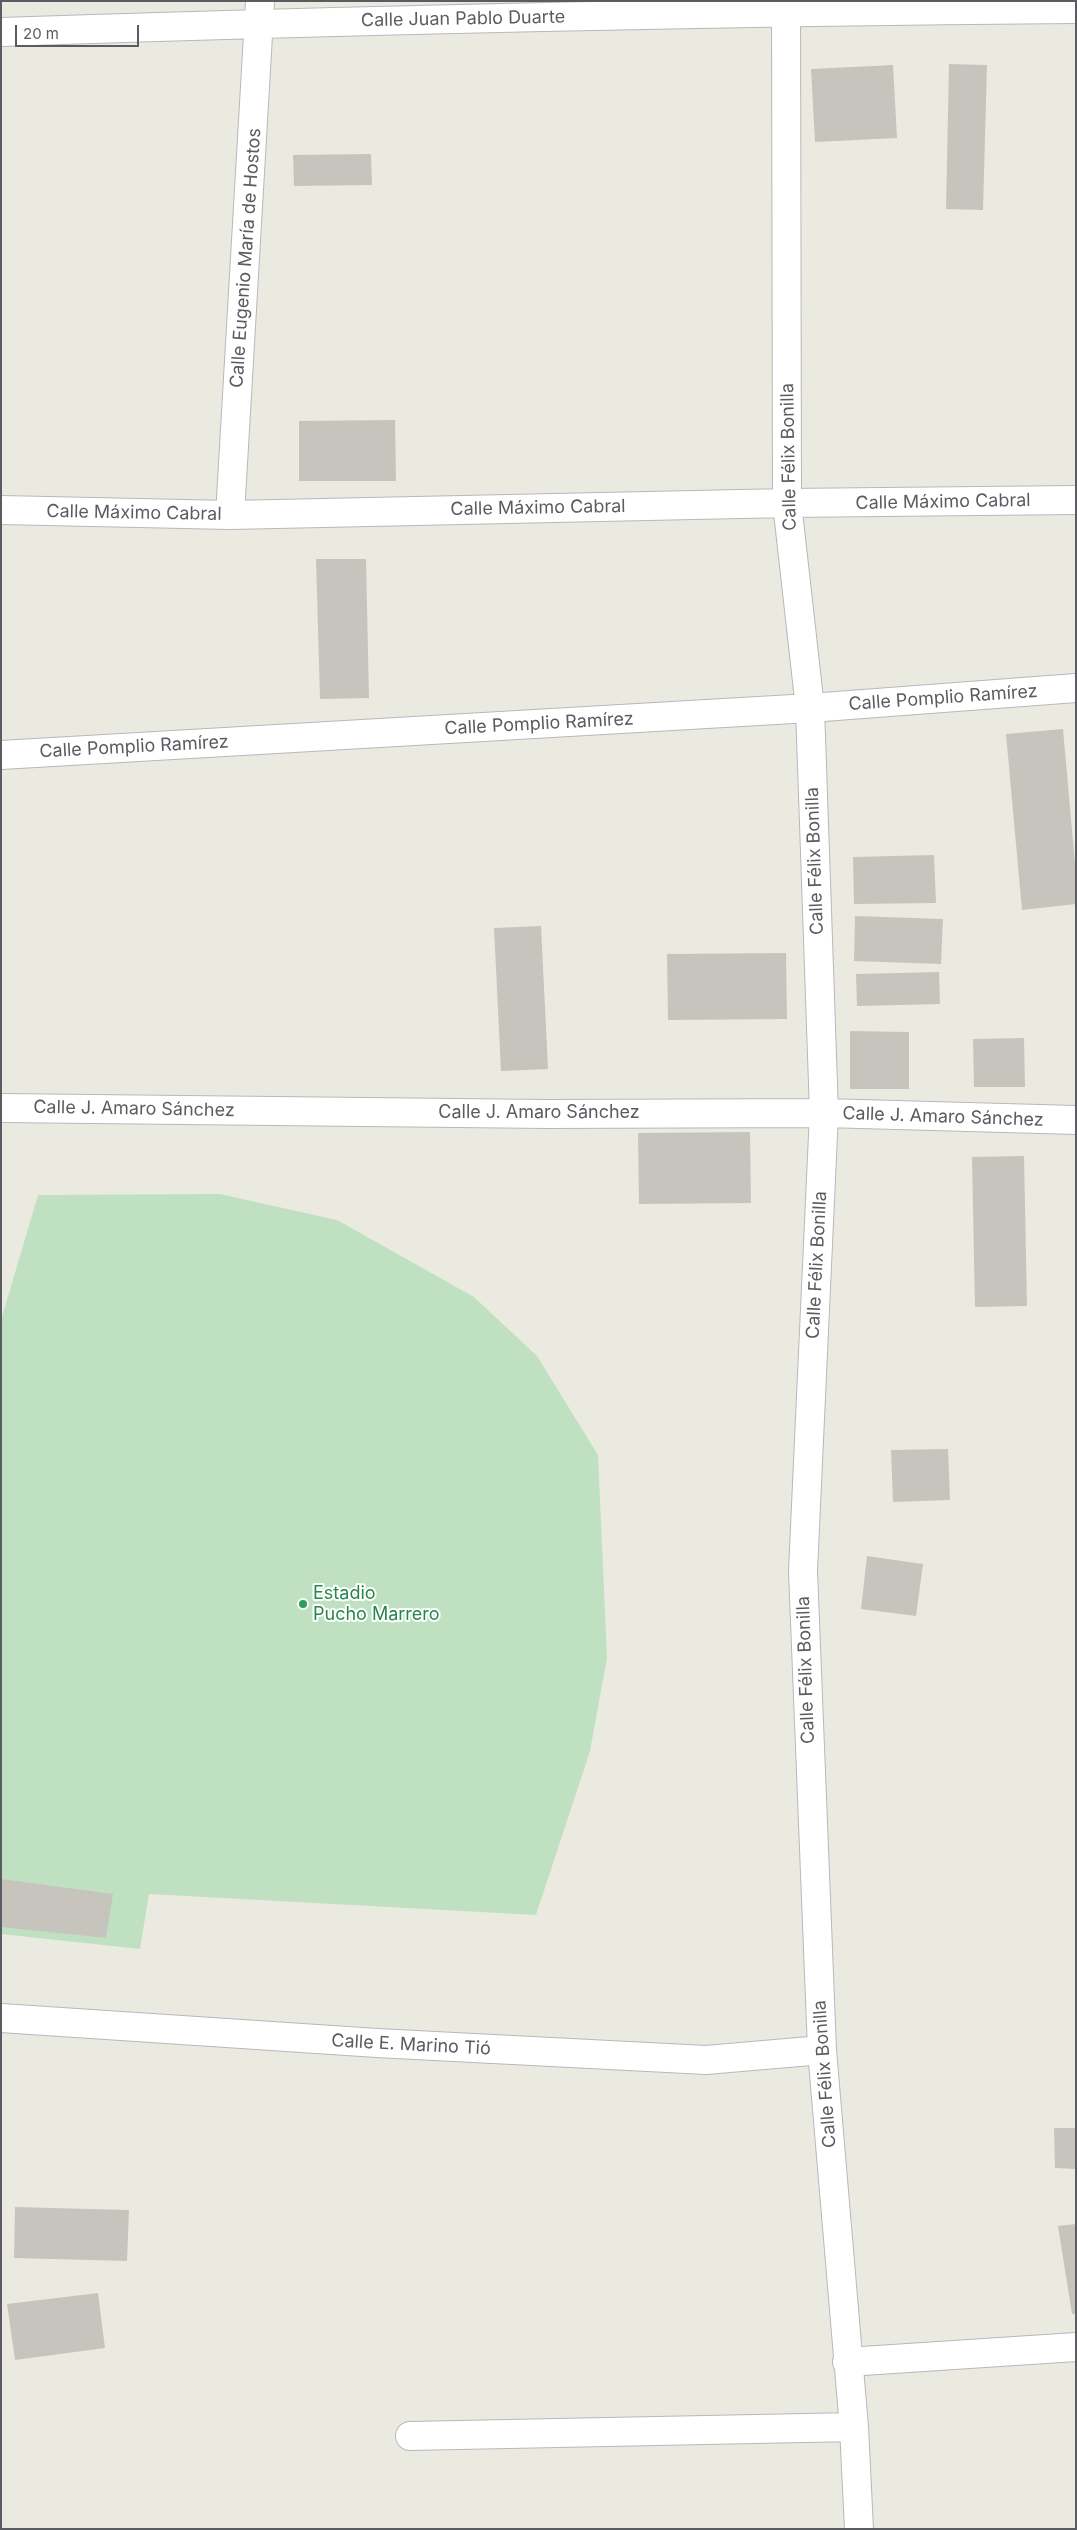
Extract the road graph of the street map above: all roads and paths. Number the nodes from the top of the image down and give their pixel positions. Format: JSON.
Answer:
{"nodes":[{"id":1,"x":786,"y":6,"type":"edge"},
{"id":2,"x":1076,"y":9,"type":"edge"},
{"id":3,"x":260,"y":12,"type":"edge"},
{"id":4,"x":1,"y":32,"type":"edge"},
{"id":5,"x":1076,"y":500,"type":"edge"},
{"id":6,"x":787,"y":503,"type":"junction"},
{"id":7,"x":1,"y":510,"type":"edge"},
{"id":8,"x":230,"y":515,"type":"junction"},
{"id":9,"x":1076,"y":688,"type":"edge"},
{"id":10,"x":810,"y":708,"type":"junction"},
{"id":11,"x":1,"y":755,"type":"edge"},
{"id":12,"x":1,"y":1108,"type":"edge"},
{"id":13,"x":824,"y":1113,"type":"junction"},
{"id":14,"x":1076,"y":1120,"type":"edge"},
{"id":15,"x":1,"y":2018,"type":"edge"},
{"id":16,"x":822,"y":2050,"type":"junction"},
{"id":17,"x":1076,"y":2347,"type":"edge"},
{"id":18,"x":847,"y":2362,"type":"junction"},
{"id":19,"x":854,"y":2427,"type":"junction"},
{"id":20,"x":410,"y":2436,"type":"dead end"},
{"id":21,"x":859,"y":2529,"type":"edge"}],
"edges":[{"from":1,"to":2,"type":"street","name":"Calle Juan Pablo Duarte"},
{"from":1,"to":3,"type":"street","name":"Calle Juan Pablo Duarte"},
{"from":1,"to":6,"type":"street","name":"Calle Félix Bonilla"},
{"from":3,"to":4,"type":"street","name":"Calle Juan Pablo Duarte"},
{"from":3,"to":8,"type":"street","name":"Calle Eugenio María de Hostos"},
{"from":5,"to":6,"type":"street","name":"Calle Máximo Cabral"},
{"from":6,"to":8,"type":"street","name":"Calle Máximo Cabral"},
{"from":6,"to":10,"type":"street","name":"Calle Félix Bonilla"},
{"from":7,"to":8,"type":"street","name":"Calle Máximo Cabral"},
{"from":9,"to":10,"type":"street","name":"Calle Pomplio Ramírez"},
{"from":10,"to":11,"type":"street","name":"Calle Pomplio Ramírez"},
{"from":10,"to":13,"type":"street","name":"Calle Félix Bonilla"},
{"from":12,"to":13,"type":"street","name":"Calle J. Amaro Sánchez"},
{"from":13,"to":14,"type":"street","name":"Calle J. Amaro Sánchez"},
{"from":13,"to":16,"type":"street","name":"Calle Félix Bonilla"},
{"from":15,"to":16,"type":"street","name":"Calle E. Marino Tió"},
{"from":16,"to":18,"type":"street","name":"Calle Félix Bonilla"},
{"from":17,"to":18,"type":"street"},
{"from":18,"to":19,"type":"street","name":"Calle Félix Bonilla"},
{"from":19,"to":20,"type":"street"},
{"from":19,"to":21,"type":"street","name":"Calle Félix Bonilla"}]}
